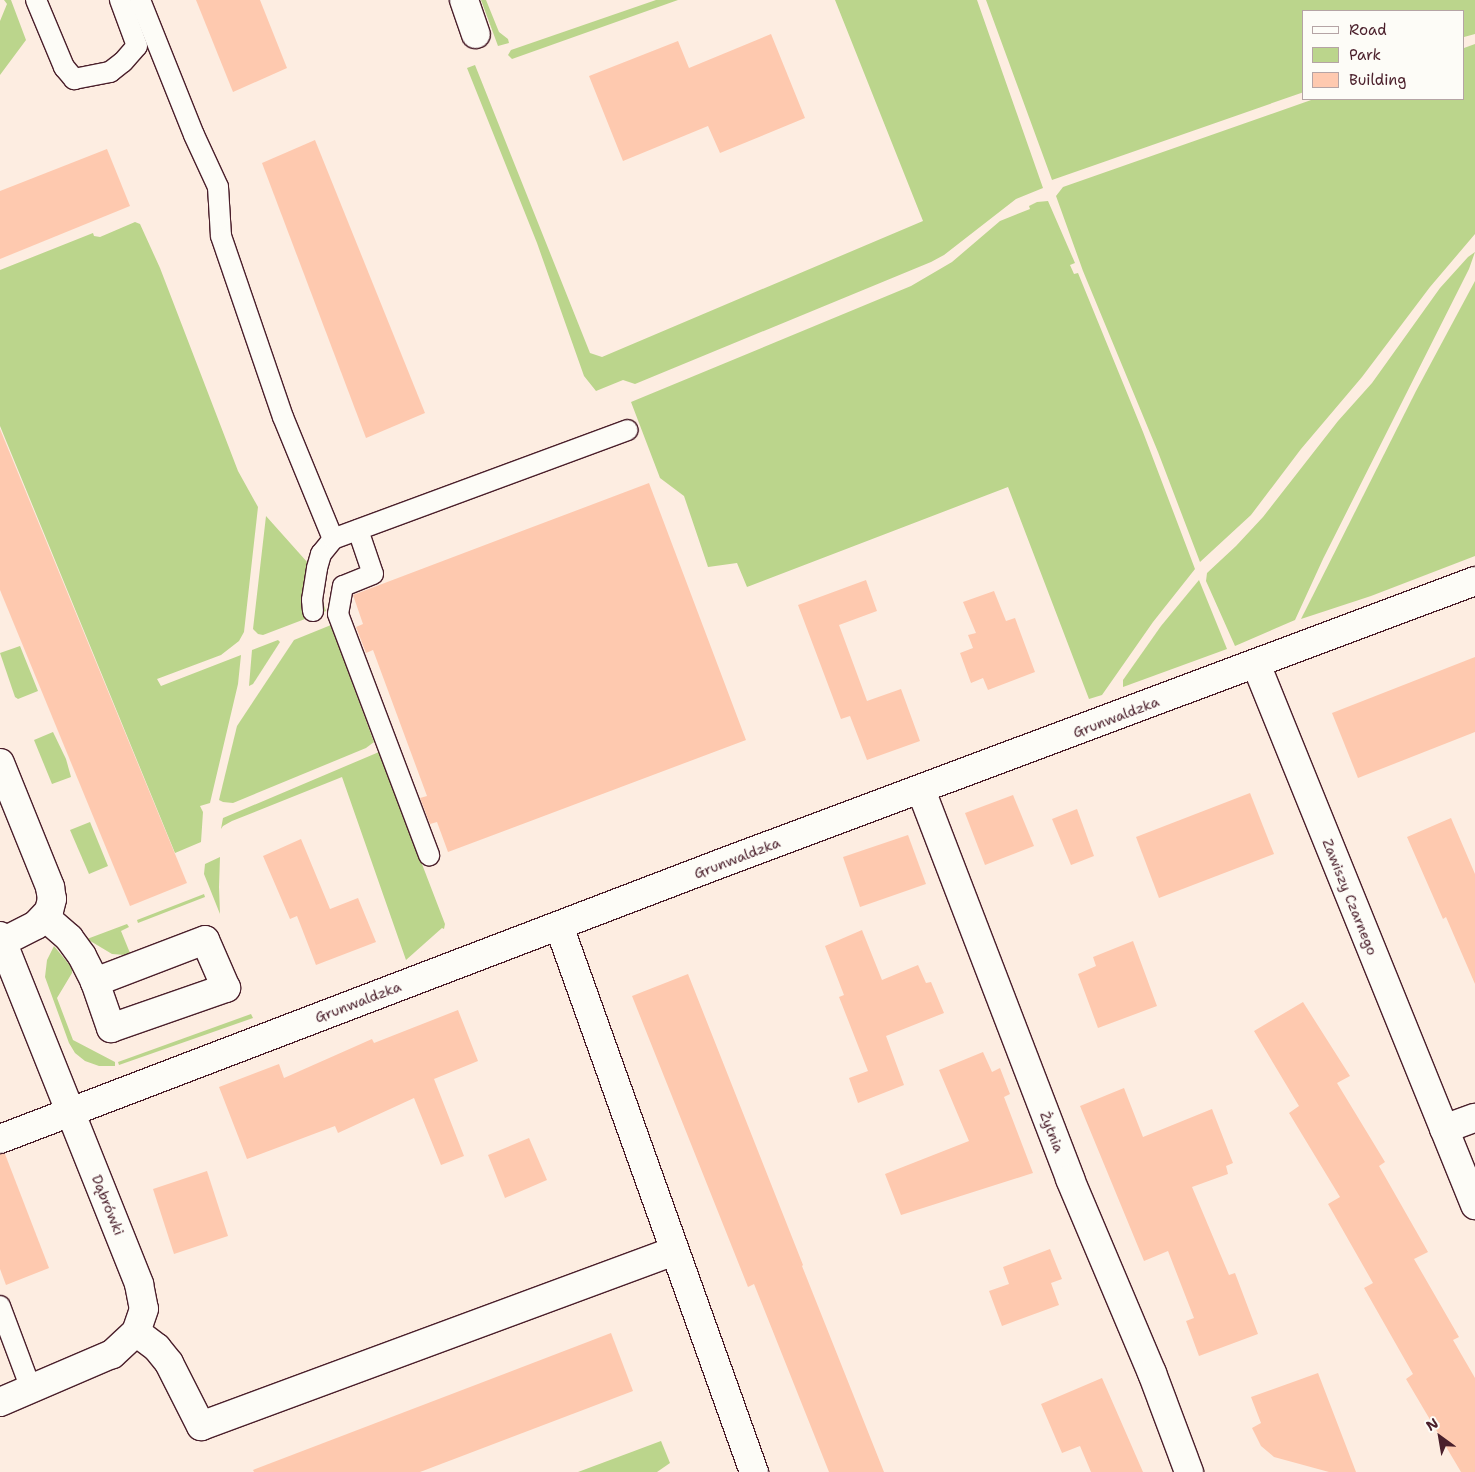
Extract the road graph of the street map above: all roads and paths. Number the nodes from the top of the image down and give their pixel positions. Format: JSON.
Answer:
{"nodes":[{"id":1,"x":36,"y":0,"type":"edge"},
{"id":2,"x":120,"y":0,"type":"edge"},
{"id":3,"x":140,"y":0,"type":"edge"},
{"id":4,"x":464,"y":0,"type":"edge"},
{"id":5,"x":476,"y":34,"type":"dead end"},
{"id":6,"x":627,"y":430,"type":"dead end"},
{"id":7,"x":358,"y":530,"type":"junction"},
{"id":8,"x":333,"y":539,"type":"junction"},
{"id":9,"x":1475,"y":581,"type":"edge"},
{"id":10,"x":312,"y":611,"type":"dead end"},
{"id":11,"x":1256,"y":664,"type":"junction"},
{"id":12,"x":0,"y":763,"type":"edge"},
{"id":13,"x":921,"y":790,"type":"junction"},
{"id":14,"x":429,"y":855,"type":"dead end"},
{"id":15,"x":45,"y":917,"type":"junction"},
{"id":16,"x":559,"y":926,"type":"junction"},
{"id":17,"x":1,"y":939,"type":"edge"},
{"id":18,"x":95,"y":982,"type":"dead end"},
{"id":19,"x":70,"y":1111,"type":"junction"},
{"id":20,"x":1475,"y":1118,"type":"edge"},
{"id":21,"x":1444,"y":1129,"type":"junction"},
{"id":22,"x":0,"y":1139,"type":"edge"},
{"id":23,"x":1475,"y":1205,"type":"edge"},
{"id":24,"x":674,"y":1251,"type":"junction"},
{"id":25,"x":0,"y":1306,"type":"edge"},
{"id":26,"x":136,"y":1332,"type":"junction"},
{"id":27,"x":31,"y":1388,"type":"junction"},
{"id":28,"x":0,"y":1402,"type":"edge"},
{"id":29,"x":754,"y":1472,"type":"edge"},
{"id":30,"x":1189,"y":1472,"type":"edge"}],
"edges":[{"from":1,"to":2,"type":"lane"},
{"from":3,"to":8,"type":"lane"},
{"from":4,"to":5,"type":"street"},
{"from":6,"to":7,"type":"lane"},
{"from":7,"to":8,"type":"lane"},
{"from":7,"to":14,"type":"lane"},
{"from":8,"to":10,"type":"lane"},
{"from":9,"to":11,"type":"street","name":"Grunwaldzka"},
{"from":11,"to":13,"type":"street","name":"Grunwaldzka"},
{"from":11,"to":21,"type":"street","name":"Zawiszy Czarnego"},
{"from":12,"to":15,"type":"street"},
{"from":13,"to":16,"type":"street","name":"Grunwaldzka"},
{"from":13,"to":30,"type":"street","name":"Żytnia"},
{"from":15,"to":17,"type":"street"},
{"from":15,"to":18,"type":"street"},
{"from":16,"to":19,"type":"street","name":"Grunwaldzka"},
{"from":16,"to":24,"type":"street"},
{"from":17,"to":19,"type":"street","name":"Dąbrówki"},
{"from":19,"to":22,"type":"street","name":"Grunwaldzka"},
{"from":19,"to":26,"type":"street","name":"Dąbrówki"},
{"from":20,"to":21,"type":"street"},
{"from":21,"to":23,"type":"street","name":"Zawiszy Czarnego"},
{"from":24,"to":26,"type":"street"},
{"from":24,"to":29,"type":"street"},
{"from":25,"to":27,"type":"lane"},
{"from":26,"to":27,"type":"street","name":"Dąbrówki"},
{"from":27,"to":28,"type":"street","name":"Dąbrówki"}]}
